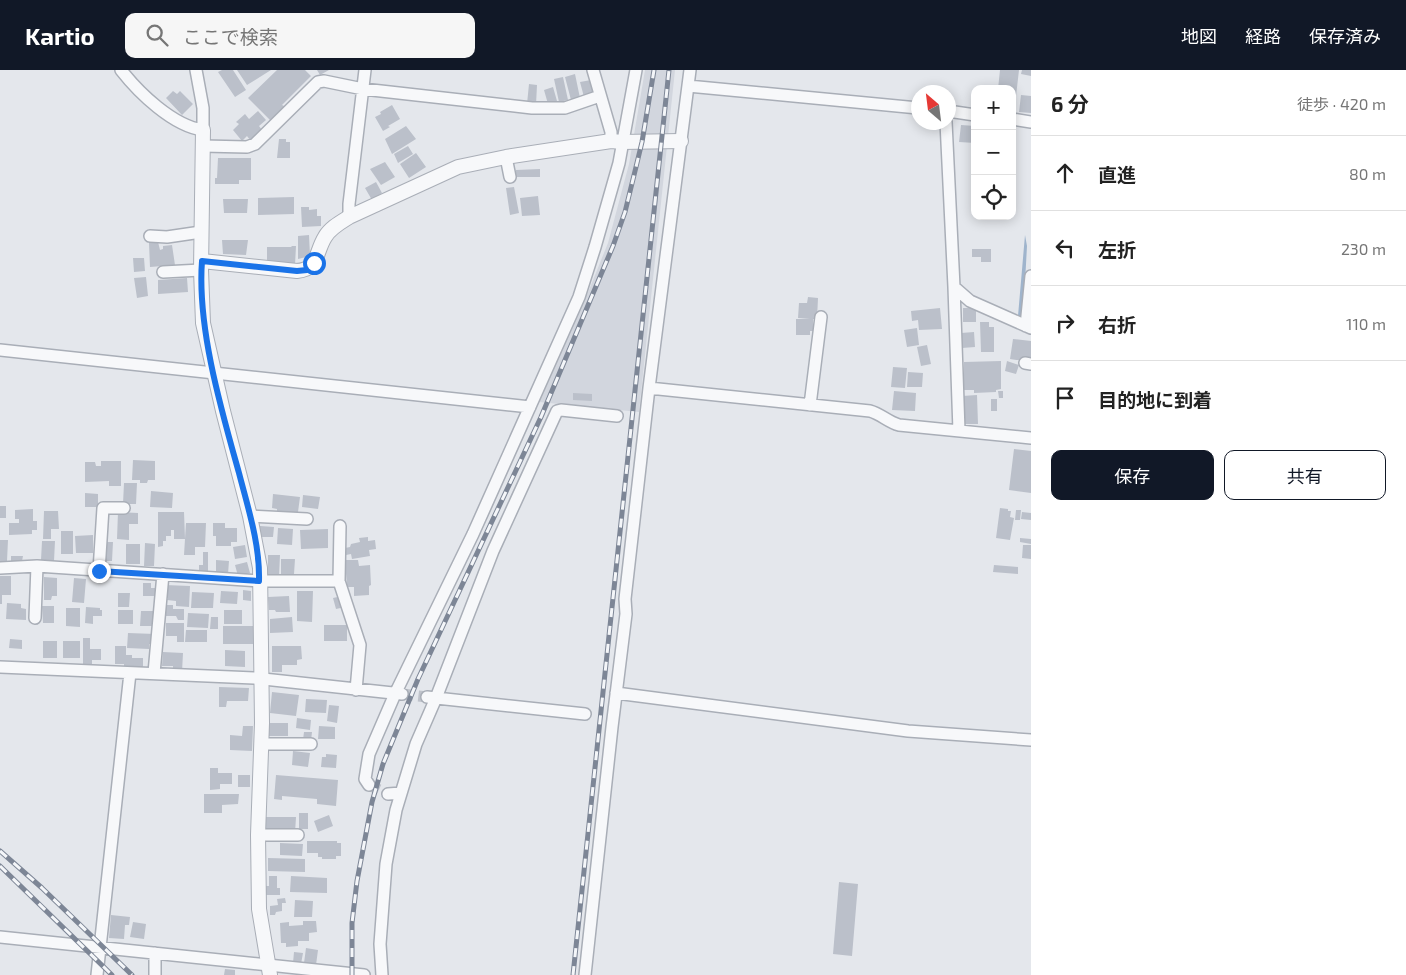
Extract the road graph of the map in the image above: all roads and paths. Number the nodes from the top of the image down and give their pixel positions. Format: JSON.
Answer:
{"nodes":[{"id":1,"x":121,"y":70,"type":"edge"},
{"id":2,"x":196,"y":70,"type":"edge"},
{"id":3,"x":365,"y":70,"type":"edge"},
{"id":4,"x":593,"y":70,"type":"edge"},
{"id":5,"x":636,"y":70,"type":"edge"},
{"id":6,"x":690,"y":70,"type":"edge"},
{"id":7,"x":688,"y":86,"type":"junction"},
{"id":8,"x":363,"y":89,"type":"junction"},
{"id":9,"x":600,"y":96,"type":"junction"},
{"id":10,"x":911,"y":107,"type":"edge"},
{"id":11,"x":956,"y":112,"type":"edge"},
{"id":12,"x":971,"y":114,"type":"edge"},
{"id":13,"x":1016,"y":120,"type":"edge"},
{"id":14,"x":1031,"y":122,"type":"edge"},
{"id":15,"x":203,"y":130,"type":"junction"},
{"id":16,"x":946,"y":130,"type":"edge"},
{"id":17,"x":617,"y":141,"type":"junction"},
{"id":18,"x":681,"y":141,"type":"junction"},
{"id":19,"x":203,"y":146,"type":"junction"},
{"id":20,"x":506,"y":157,"type":"junction"},
{"id":21,"x":510,"y":177,"type":"dead end"},
{"id":22,"x":349,"y":216,"type":"junction"},
{"id":23,"x":201,"y":232,"type":"junction"},
{"id":24,"x":150,"y":236,"type":"dead end"},
{"id":25,"x":201,"y":265,"type":"junction"},
{"id":26,"x":163,"y":272,"type":"dead end"},
{"id":27,"x":1031,"y":276,"type":"edge"},
{"id":28,"x":954,"y":287,"type":"junction"},
{"id":29,"x":820,"y":317,"type":"dead end"},
{"id":30,"x":1029,"y":327,"type":"edge"},
{"id":31,"x":0,"y":350,"type":"edge"},
{"id":32,"x":214,"y":372,"type":"junction"},
{"id":33,"x":649,"y":388,"type":"junction"},
{"id":34,"x":810,"y":405,"type":"junction"},
{"id":35,"x":530,"y":407,"type":"junction"},
{"id":36,"x":617,"y":416,"type":"dead end"},
{"id":37,"x":959,"y":431,"type":"junction"},
{"id":38,"x":1031,"y":438,"type":"edge"},
{"id":39,"x":124,"y":508,"type":"dead end"},
{"id":40,"x":250,"y":516,"type":"junction"},
{"id":41,"x":307,"y":519,"type":"dead end"},
{"id":42,"x":340,"y":526,"type":"dead end"},
{"id":43,"x":37,"y":566,"type":"junction"},
{"id":44,"x":0,"y":568,"type":"edge"},
{"id":45,"x":99,"y":571,"type":"junction"},
{"id":46,"x":163,"y":574,"type":"junction"},
{"id":47,"x":339,"y":580,"type":"junction"},
{"id":48,"x":259,"y":581,"type":"junction"},
{"id":49,"x":35,"y":618,"type":"dead end"},
{"id":50,"x":0,"y":668,"type":"edge"},
{"id":51,"x":130,"y":673,"type":"junction"},
{"id":52,"x":154,"y":673,"type":"junction"},
{"id":53,"x":261,"y":679,"type":"junction"},
{"id":54,"x":356,"y":690,"type":"junction"},
{"id":55,"x":616,"y":693,"type":"junction"},
{"id":56,"x":398,"y":694,"type":"junction"},
{"id":57,"x":432,"y":698,"type":"junction"},
{"id":58,"x":585,"y":714,"type":"dead end"},
{"id":59,"x":1031,"y":740,"type":"edge"},
{"id":60,"x":261,"y":744,"type":"junction"},
{"id":61,"x":311,"y":744,"type":"dead end"},
{"id":62,"x":369,"y":785,"type":"dead end"},
{"id":63,"x":401,"y":793,"type":"junction"},
{"id":64,"x":388,"y":794,"type":"tunnel mouth"},
{"id":65,"x":258,"y":835,"type":"junction"},
{"id":66,"x":298,"y":835,"type":"dead end"},
{"id":67,"x":0,"y":937,"type":"edge"},
{"id":68,"x":101,"y":946,"type":"junction"},
{"id":69,"x":155,"y":953,"type":"junction"},
{"id":70,"x":269,"y":970,"type":"edge"},
{"id":71,"x":97,"y":975,"type":"edge"},
{"id":72,"x":156,"y":975,"type":"edge"},
{"id":73,"x":364,"y":975,"type":"edge"},
{"id":74,"x":382,"y":975,"type":"edge"},
{"id":75,"x":585,"y":975,"type":"edge"}],
"edges":[{"from":1,"to":15,"type":"street"},
{"from":2,"to":15,"type":"street"},
{"from":3,"to":8,"type":"street"},
{"from":4,"to":9,"type":"street"},
{"from":5,"to":17,"type":"street"},
{"from":6,"to":7,"type":"street"},
{"from":7,"to":10,"type":"street"},
{"from":7,"to":18,"type":"street"},
{"from":8,"to":9,"type":"street"},
{"from":8,"to":19,"type":"street"},
{"from":8,"to":22,"type":"street"},
{"from":9,"to":17,"type":"street"},
{"from":11,"to":12,"type":"street"},
{"from":13,"to":14,"type":"street"},
{"from":15,"to":19,"type":"street"},
{"from":16,"to":28,"type":"street"},
{"from":17,"to":18,"type":"street"},
{"from":17,"to":20,"type":"street"},
{"from":17,"to":35,"type":"street"},
{"from":18,"to":33,"type":"street"},
{"from":19,"to":23,"type":"street"},
{"from":20,"to":21,"type":"street"},
{"from":20,"to":22,"type":"street"},
{"from":22,"to":25,"type":"street"},
{"from":23,"to":24,"type":"street"},
{"from":23,"to":25,"type":"street"},
{"from":25,"to":26,"type":"street"},
{"from":25,"to":32,"type":"street"},
{"from":27,"to":30,"type":"street"},
{"from":28,"to":30,"type":"street"},
{"from":28,"to":37,"type":"street"},
{"from":29,"to":34,"type":"street"},
{"from":31,"to":32,"type":"street"},
{"from":32,"to":35,"type":"street"},
{"from":32,"to":40,"type":"street"},
{"from":33,"to":34,"type":"street"},
{"from":33,"to":55,"type":"street"},
{"from":34,"to":37,"type":"street"},
{"from":35,"to":56,"type":"street"},
{"from":36,"to":57,"type":"street"},
{"from":37,"to":38,"type":"street"},
{"from":39,"to":45,"type":"street"},
{"from":40,"to":41,"type":"street"},
{"from":40,"to":48,"type":"street"},
{"from":42,"to":47,"type":"street"},
{"from":43,"to":44,"type":"street"},
{"from":43,"to":45,"type":"street"},
{"from":43,"to":49,"type":"street"},
{"from":45,"to":46,"type":"street"},
{"from":46,"to":48,"type":"street"},
{"from":46,"to":52,"type":"street"},
{"from":47,"to":48,"type":"street"},
{"from":47,"to":54,"type":"street"},
{"from":48,"to":53,"type":"street"},
{"from":50,"to":51,"type":"street"},
{"from":51,"to":52,"type":"street"},
{"from":51,"to":68,"type":"street"},
{"from":52,"to":53,"type":"street"},
{"from":53,"to":54,"type":"street"},
{"from":53,"to":60,"type":"street"},
{"from":54,"to":56,"type":"street"},
{"from":55,"to":59,"type":"street"},
{"from":55,"to":75,"type":"street"},
{"from":56,"to":62,"type":"street"},
{"from":57,"to":58,"type":"street"},
{"from":57,"to":63,"type":"street"},
{"from":60,"to":61,"type":"street"},
{"from":60,"to":65,"type":"street"},
{"from":63,"to":64,"type":"street"},
{"from":63,"to":74,"type":"street"},
{"from":65,"to":66,"type":"street"},
{"from":65,"to":70,"type":"street"},
{"from":67,"to":68,"type":"street"},
{"from":68,"to":69,"type":"street"},
{"from":68,"to":71,"type":"street"},
{"from":69,"to":70,"type":"street"},
{"from":69,"to":72,"type":"street"},
{"from":70,"to":73,"type":"street"}]}
